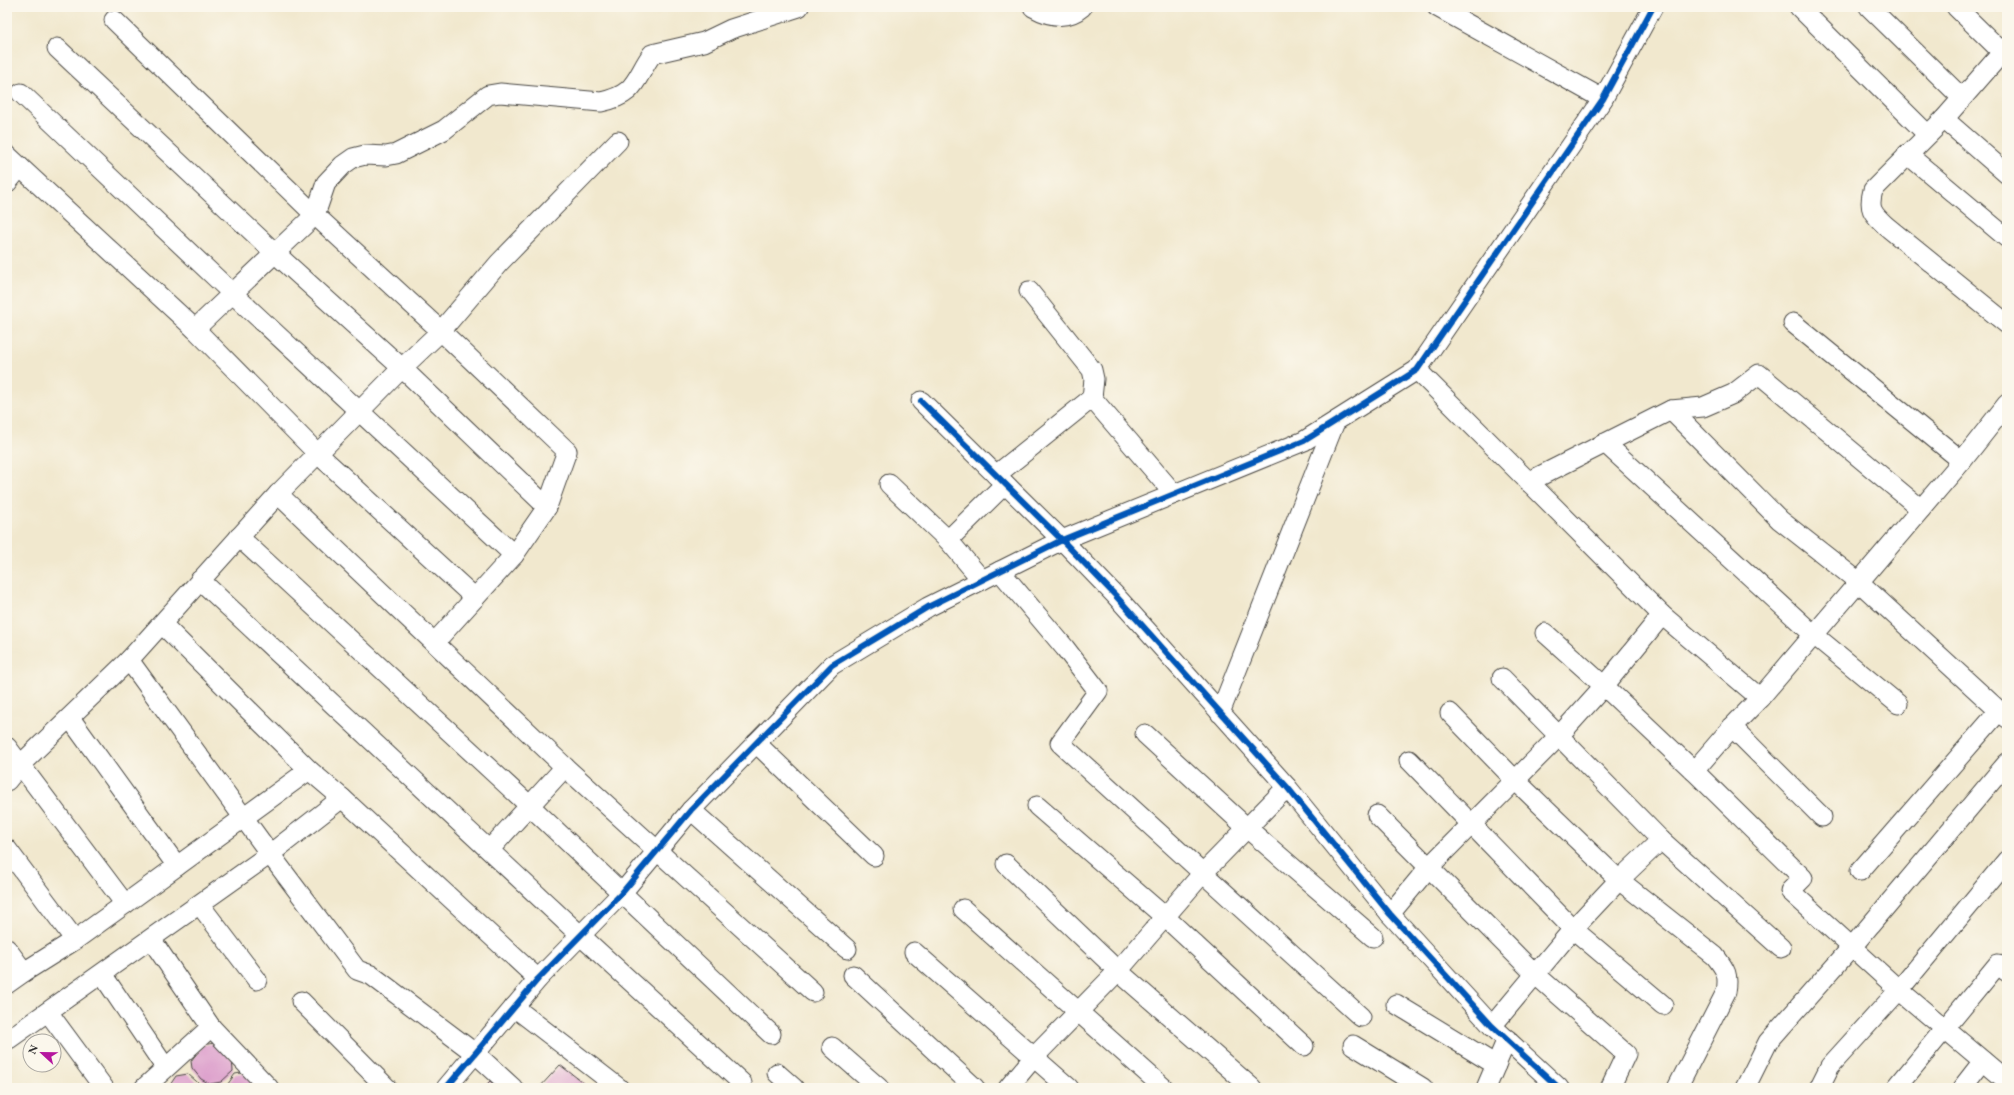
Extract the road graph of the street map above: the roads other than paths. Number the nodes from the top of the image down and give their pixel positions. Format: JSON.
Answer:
{"nodes":[{"id":1,"x":799,"y":7,"type":"edge"},
{"id":2,"x":1033,"y":7,"type":"edge"},
{"id":3,"x":1082,"y":7,"type":"edge"},
{"id":4,"x":1437,"y":7,"type":"edge"},
{"id":5,"x":1653,"y":7,"type":"edge"},
{"id":6,"x":1799,"y":7,"type":"edge"},
{"id":7,"x":1869,"y":7,"type":"edge"},
{"id":8,"x":1956,"y":7,"type":"edge"},
{"id":9,"x":114,"y":20,"type":"dead end"},
{"id":10,"x":58,"y":48,"type":"dead end"},
{"id":11,"x":2005,"y":50,"type":"edge"},
{"id":12,"x":21,"y":94,"type":"dead end"},
{"id":13,"x":1961,"y":97,"type":"junction"},
{"id":14,"x":1603,"y":99,"type":"junction"},
{"id":15,"x":1944,"y":119,"type":"junction"},
{"id":16,"x":1927,"y":134,"type":"junction"},
{"id":17,"x":618,"y":141,"type":"dead end"},
{"id":18,"x":1907,"y":154,"type":"junction"},
{"id":19,"x":13,"y":161,"type":"edge"},
{"id":20,"x":2007,"y":174,"type":"edge"},
{"id":21,"x":7,"y":183,"type":"edge"},
{"id":22,"x":315,"y":215,"type":"junction"},
{"id":23,"x":2007,"y":238,"type":"edge"},
{"id":24,"x":276,"y":254,"type":"junction"},
{"id":25,"x":1029,"y":291,"type":"dead end"},
{"id":26,"x":232,"y":293,"type":"junction"},
{"id":27,"x":1793,"y":323,"type":"dead end"},
{"id":28,"x":2007,"y":324,"type":"edge"},
{"id":29,"x":195,"y":329,"type":"junction"},
{"id":30,"x":441,"y":331,"type":"junction"},
{"id":31,"x":402,"y":368,"type":"junction"},
{"id":32,"x":1417,"y":370,"type":"junction"},
{"id":33,"x":1092,"y":398,"type":"junction"},
{"id":34,"x":920,"y":401,"type":"dead end"},
{"id":35,"x":2007,"y":404,"type":"edge"},
{"id":36,"x":1671,"y":410,"type":"junction"},
{"id":37,"x":359,"y":413,"type":"junction"},
{"id":38,"x":1335,"y":422,"type":"junction"},
{"id":39,"x":1605,"y":444,"type":"junction"},
{"id":40,"x":317,"y":453,"type":"junction"},
{"id":41,"x":1962,"y":461,"type":"junction"},
{"id":42,"x":1001,"y":479,"type":"junction"},
{"id":43,"x":1528,"y":482,"type":"junction"},
{"id":44,"x":889,"y":484,"type":"dead end"},
{"id":45,"x":278,"y":494,"type":"junction"},
{"id":46,"x":1174,"y":494,"type":"junction"},
{"id":47,"x":546,"y":507,"type":"junction"},
{"id":48,"x":1921,"y":509,"type":"junction"},
{"id":49,"x":239,"y":537,"type":"junction"},
{"id":50,"x":948,"y":540,"type":"junction"},
{"id":51,"x":1062,"y":540,"type":"junction"},
{"id":52,"x":514,"y":555,"type":"junction"},
{"id":53,"x":1000,"y":571,"type":"junction"},
{"id":54,"x":200,"y":580,"type":"junction"},
{"id":55,"x":982,"y":580,"type":"junction"},
{"id":56,"x":1859,"y":582,"type":"junction"},
{"id":57,"x":475,"y":598,"type":"junction"},
{"id":58,"x":1662,"y":615,"type":"junction"},
{"id":59,"x":163,"y":625,"type":"junction"},
{"id":60,"x":1545,"y":633,"type":"dead end"},
{"id":61,"x":1814,"y":635,"type":"junction"},
{"id":62,"x":435,"y":642,"type":"junction"},
{"id":63,"x":129,"y":660,"type":"junction"},
{"id":64,"x":1502,"y":678,"type":"dead end"},
{"id":65,"x":1604,"y":686,"type":"junction"},
{"id":66,"x":1760,"y":698,"type":"junction"},
{"id":67,"x":1898,"y":704,"type":"dead end"},
{"id":68,"x":1220,"y":713,"type":"junction"},
{"id":69,"x":1450,"y":713,"type":"dead end"},
{"id":70,"x":2003,"y":715,"type":"edge"},
{"id":71,"x":70,"y":718,"type":"junction"},
{"id":72,"x":1732,"y":727,"type":"junction"},
{"id":73,"x":1145,"y":734,"type":"dead end"},
{"id":74,"x":1558,"y":737,"type":"junction"},
{"id":75,"x":756,"y":743,"type":"junction"},
{"id":76,"x":7,"y":747,"type":"edge"},
{"id":77,"x":1409,"y":760,"type":"dead end"},
{"id":78,"x":2007,"y":763,"type":"edge"},
{"id":79,"x":20,"y":765,"type":"junction"},
{"id":80,"x":566,"y":767,"type":"junction"},
{"id":81,"x":309,"y":770,"type":"junction"},
{"id":82,"x":1694,"y":771,"type":"junction"},
{"id":83,"x":1515,"y":780,"type":"junction"},
{"id":84,"x":7,"y":781,"type":"edge"},
{"id":85,"x":1287,"y":787,"type":"junction"},
{"id":86,"x":342,"y":798,"type":"junction"},
{"id":87,"x":1037,"y":806,"type":"dead end"},
{"id":88,"x":531,"y":807,"type":"junction"},
{"id":89,"x":691,"y":810,"type":"junction"},
{"id":90,"x":1377,"y":815,"type":"dead end"},
{"id":91,"x":1822,"y":817,"type":"dead end"},
{"id":92,"x":244,"y":818,"type":"junction"},
{"id":93,"x":1472,"y":823,"type":"junction"},
{"id":94,"x":1247,"y":828,"type":"junction"},
{"id":95,"x":1661,"y":840,"type":"junction"},
{"id":96,"x":7,"y":849,"type":"edge"},
{"id":97,"x":490,"y":849,"type":"junction"},
{"id":98,"x":658,"y":850,"type":"junction"},
{"id":99,"x":270,"y":854,"type":"junction"},
{"id":100,"x":874,"y":856,"type":"dead end"},
{"id":101,"x":2007,"y":860,"type":"edge"},
{"id":102,"x":1006,"y":864,"type":"dead end"},
{"id":103,"x":177,"y":866,"type":"junction"},
{"id":104,"x":1430,"y":867,"type":"junction"},
{"id":105,"x":1860,"y":871,"type":"dead end"},
{"id":106,"x":1202,"y":874,"type":"junction"},
{"id":107,"x":1619,"y":880,"type":"junction"},
{"id":108,"x":622,"y":894,"type":"junction"},
{"id":109,"x":125,"y":904,"type":"junction"},
{"id":110,"x":200,"y":905,"type":"junction"},
{"id":111,"x":962,"y":908,"type":"dead end"},
{"id":112,"x":1390,"y":914,"type":"junction"},
{"id":113,"x":1165,"y":917,"type":"junction"},
{"id":114,"x":1573,"y":929,"type":"junction"},
{"id":115,"x":582,"y":936,"type":"junction"},
{"id":116,"x":1373,"y":937,"type":"dead end"},
{"id":117,"x":151,"y":939,"type":"junction"},
{"id":118,"x":75,"y":940,"type":"junction"},
{"id":119,"x":1781,"y":948,"type":"dead end"},
{"id":120,"x":1851,"y":948,"type":"junction"},
{"id":121,"x":7,"y":949,"type":"edge"},
{"id":122,"x":847,"y":950,"type":"dead end"},
{"id":123,"x":914,"y":952,"type":"dead end"},
{"id":124,"x":2004,"y":963,"type":"edge"},
{"id":125,"x":1118,"y":971,"type":"junction"},
{"id":126,"x":24,"y":972,"type":"junction"},
{"id":127,"x":102,"y":974,"type":"junction"},
{"id":128,"x":853,"y":975,"type":"dead end"},
{"id":129,"x":1536,"y":975,"type":"junction"},
{"id":130,"x":538,"y":979,"type":"junction"},
{"id":131,"x":257,"y":980,"type":"dead end"},
{"id":132,"x":7,"y":984,"type":"edge"},
{"id":133,"x":1899,"y":990,"type":"junction"},
{"id":134,"x":813,"y":992,"type":"dead end"},
{"id":135,"x":301,"y":1002,"type":"dead end"},
{"id":136,"x":1396,"y":1004,"type":"dead end"},
{"id":137,"x":1663,"y":1005,"type":"dead end"},
{"id":138,"x":514,"y":1007,"type":"junction"},
{"id":139,"x":1078,"y":1011,"type":"junction"},
{"id":140,"x":48,"y":1012,"type":"junction"},
{"id":141,"x":1362,"y":1017,"type":"dead end"},
{"id":142,"x":1492,"y":1026,"type":"junction"},
{"id":143,"x":211,"y":1027,"type":"junction"},
{"id":144,"x":1945,"y":1029,"type":"junction"},
{"id":145,"x":771,"y":1034,"type":"dead end"},
{"id":146,"x":9,"y":1039,"type":"dead end"},
{"id":147,"x":1507,"y":1040,"type":"junction"},
{"id":148,"x":1352,"y":1045,"type":"dead end"},
{"id":149,"x":1304,"y":1046,"type":"dead end"},
{"id":150,"x":832,"y":1047,"type":"dead end"},
{"id":151,"x":476,"y":1054,"type":"junction"},
{"id":152,"x":1034,"y":1057,"type":"junction"},
{"id":153,"x":1983,"y":1061,"type":"junction"},
{"id":154,"x":1496,"y":1065,"type":"junction"},
{"id":155,"x":165,"y":1067,"type":"junction"},
{"id":156,"x":777,"y":1073,"type":"dead end"},
{"id":157,"x":2007,"y":1081,"type":"edge"},
{"id":158,"x":607,"y":1085,"type":"edge"},
{"id":159,"x":104,"y":1088,"type":"edge"},
{"id":160,"x":144,"y":1088,"type":"edge"},
{"id":161,"x":269,"y":1088,"type":"edge"},
{"id":162,"x":387,"y":1088,"type":"edge"},
{"id":163,"x":446,"y":1088,"type":"edge"},
{"id":164,"x":513,"y":1088,"type":"edge"},
{"id":165,"x":738,"y":1088,"type":"edge"},
{"id":166,"x":794,"y":1088,"type":"edge"},
{"id":167,"x":879,"y":1088,"type":"edge"},
{"id":168,"x":975,"y":1088,"type":"edge"},
{"id":169,"x":1008,"y":1088,"type":"edge"},
{"id":170,"x":1069,"y":1088,"type":"edge"},
{"id":171,"x":1164,"y":1088,"type":"edge"},
{"id":172,"x":1252,"y":1088,"type":"edge"},
{"id":173,"x":1423,"y":1088,"type":"edge"},
{"id":174,"x":1486,"y":1088,"type":"edge"},
{"id":175,"x":1559,"y":1088,"type":"edge"},
{"id":176,"x":1610,"y":1088,"type":"edge"},
{"id":177,"x":1677,"y":1088,"type":"edge"},
{"id":178,"x":1745,"y":1088,"type":"edge"},
{"id":179,"x":1819,"y":1088,"type":"edge"},
{"id":180,"x":1896,"y":1088,"type":"edge"},
{"id":181,"x":1962,"y":1088,"type":"edge"}],
"edges":[{"from":1,"to":22,"type":"street"},
{"from":2,"to":3,"type":"street"},
{"from":4,"to":14,"type":"street"},
{"from":5,"to":14,"type":"street"},
{"from":6,"to":16,"type":"street"},
{"from":7,"to":13,"type":"street"},
{"from":8,"to":11,"type":"street"},
{"from":9,"to":22,"type":"street"},
{"from":10,"to":24,"type":"street"},
{"from":11,"to":13,"type":"street"},
{"from":12,"to":26,"type":"street"},
{"from":13,"to":15,"type":"street"},
{"from":14,"to":32,"type":"street"},
{"from":15,"to":16,"type":"street"},
{"from":15,"to":20,"type":"street"},
{"from":16,"to":18,"type":"street"},
{"from":17,"to":30,"type":"street"},
{"from":18,"to":23,"type":"street"},
{"from":18,"to":28,"type":"street"},
{"from":19,"to":21,"type":"street"},
{"from":19,"to":29,"type":"street"},
{"from":22,"to":24,"type":"street"},
{"from":22,"to":30,"type":"street"},
{"from":24,"to":26,"type":"street"},
{"from":24,"to":31,"type":"street"},
{"from":25,"to":33,"type":"street"},
{"from":26,"to":29,"type":"street"},
{"from":26,"to":37,"type":"street"},
{"from":27,"to":41,"type":"street"},
{"from":29,"to":40,"type":"street"},
{"from":30,"to":31,"type":"street"},
{"from":30,"to":47,"type":"street"},
{"from":31,"to":37,"type":"street"},
{"from":31,"to":47,"type":"street"},
{"from":32,"to":38,"type":"street"},
{"from":32,"to":43,"type":"street"},
{"from":33,"to":42,"type":"street"},
{"from":33,"to":46,"type":"street"},
{"from":34,"to":42,"type":"street"},
{"from":35,"to":41,"type":"street"},
{"from":36,"to":39,"type":"street"},
{"from":36,"to":48,"type":"street"},
{"from":36,"to":56,"type":"street"},
{"from":37,"to":40,"type":"street"},
{"from":37,"to":52,"type":"street"},
{"from":38,"to":46,"type":"street"},
{"from":38,"to":68,"type":"street"},
{"from":39,"to":43,"type":"street"},
{"from":39,"to":61,"type":"street"},
{"from":40,"to":45,"type":"street"},
{"from":40,"to":57,"type":"street"},
{"from":41,"to":48,"type":"street"},
{"from":42,"to":50,"type":"street"},
{"from":42,"to":51,"type":"street"},
{"from":43,"to":58,"type":"street"},
{"from":44,"to":50,"type":"street"},
{"from":45,"to":49,"type":"street"},
{"from":45,"to":62,"type":"street"},
{"from":46,"to":51,"type":"street"},
{"from":47,"to":52,"type":"street"},
{"from":48,"to":56,"type":"street"},
{"from":49,"to":54,"type":"street"},
{"from":49,"to":88,"type":"street"},
{"from":50,"to":55,"type":"street"},
{"from":51,"to":53,"type":"street"},
{"from":51,"to":68,"type":"street"},
{"from":52,"to":57,"type":"street"},
{"from":53,"to":55,"type":"street"},
{"from":53,"to":106,"type":"street"},
{"from":54,"to":59,"type":"street"},
{"from":54,"to":97,"type":"street"},
{"from":55,"to":75,"type":"street"},
{"from":56,"to":61,"type":"street"},
{"from":56,"to":70,"type":"street"},
{"from":57,"to":62,"type":"street"},
{"from":58,"to":65,"type":"street"},
{"from":58,"to":66,"type":"street"},
{"from":59,"to":63,"type":"street"},
{"from":59,"to":81,"type":"street"},
{"from":60,"to":65,"type":"street"},
{"from":61,"to":66,"type":"street"},
{"from":61,"to":67,"type":"street"},
{"from":62,"to":80,"type":"street"},
{"from":63,"to":71,"type":"street"},
{"from":63,"to":92,"type":"street"},
{"from":64,"to":74,"type":"street"},
{"from":65,"to":74,"type":"street"},
{"from":65,"to":82,"type":"street"},
{"from":66,"to":72,"type":"street"},
{"from":68,"to":85,"type":"street"},
{"from":69,"to":83,"type":"street"},
{"from":70,"to":105,"type":"street"},
{"from":71,"to":79,"type":"street"},
{"from":71,"to":103,"type":"street"},
{"from":72,"to":82,"type":"street"},
{"from":72,"to":91,"type":"street"},
{"from":73,"to":94,"type":"street"},
{"from":74,"to":83,"type":"street"},
{"from":74,"to":95,"type":"street"},
{"from":75,"to":89,"type":"street"},
{"from":75,"to":100,"type":"street"},
{"from":76,"to":79,"type":"street"},
{"from":77,"to":93,"type":"street"},
{"from":78,"to":120,"type":"street"},
{"from":79,"to":84,"type":"street"},
{"from":79,"to":109,"type":"street"},
{"from":80,"to":88,"type":"street"},
{"from":80,"to":98,"type":"street"},
{"from":81,"to":86,"type":"street"},
{"from":81,"to":92,"type":"street"},
{"from":82,"to":120,"type":"street"},
{"from":83,"to":93,"type":"street"},
{"from":83,"to":107,"type":"street"},
{"from":85,"to":94,"type":"street"},
{"from":85,"to":112,"type":"street"},
{"from":86,"to":99,"type":"street"},
{"from":86,"to":130,"type":"street"},
{"from":87,"to":113,"type":"street"},
{"from":88,"to":97,"type":"street"},
{"from":88,"to":108,"type":"street"},
{"from":89,"to":98,"type":"street"},
{"from":89,"to":122,"type":"street"},
{"from":90,"to":104,"type":"street"},
{"from":92,"to":99,"type":"street"},
{"from":92,"to":103,"type":"street"},
{"from":93,"to":104,"type":"street"},
{"from":93,"to":114,"type":"street"},
{"from":94,"to":106,"type":"street"},
{"from":94,"to":116,"type":"street"},
{"from":95,"to":107,"type":"street"},
{"from":95,"to":119,"type":"street"},
{"from":96,"to":118,"type":"street"},
{"from":97,"to":115,"type":"street"},
{"from":98,"to":108,"type":"street"},
{"from":98,"to":134,"type":"street"},
{"from":99,"to":110,"type":"street"},
{"from":99,"to":151,"type":"street"},
{"from":101,"to":133,"type":"street"},
{"from":102,"to":125,"type":"street"},
{"from":103,"to":109,"type":"street"},
{"from":104,"to":112,"type":"street"},
{"from":104,"to":129,"type":"street"},
{"from":106,"to":113,"type":"street"},
{"from":106,"to":141,"type":"street"},
{"from":107,"to":114,"type":"street"},
{"from":107,"to":177,"type":"street"},
{"from":108,"to":115,"type":"street"},
{"from":108,"to":145,"type":"street"},
{"from":109,"to":118,"type":"street"},
{"from":110,"to":117,"type":"street"},
{"from":110,"to":131,"type":"street"},
{"from":111,"to":139,"type":"street"},
{"from":112,"to":142,"type":"street"},
{"from":113,"to":125,"type":"street"},
{"from":113,"to":149,"type":"street"},
{"from":114,"to":129,"type":"street"},
{"from":114,"to":137,"type":"street"},
{"from":115,"to":130,"type":"street"},
{"from":115,"to":165,"type":"street"},
{"from":117,"to":127,"type":"street"},
{"from":117,"to":143,"type":"street"},
{"from":118,"to":126,"type":"street"},
{"from":120,"to":133,"type":"street"},
{"from":120,"to":178,"type":"street"},
{"from":121,"to":126,"type":"street"},
{"from":123,"to":152,"type":"street"},
{"from":124,"to":144,"type":"street"},
{"from":125,"to":139,"type":"street"},
{"from":125,"to":172,"type":"street"},
{"from":126,"to":132,"type":"street"},
{"from":127,"to":140,"type":"street"},
{"from":127,"to":155,"type":"street"},
{"from":128,"to":168,"type":"street"},
{"from":129,"to":142,"type":"street"},
{"from":129,"to":176,"type":"street"},
{"from":130,"to":138,"type":"street"},
{"from":133,"to":144,"type":"street"},
{"from":133,"to":179,"type":"street"},
{"from":135,"to":162,"type":"street"},
{"from":136,"to":154,"type":"street"},
{"from":138,"to":151,"type":"street"},
{"from":138,"to":158,"type":"street"},
{"from":139,"to":152,"type":"street"},
{"from":139,"to":171,"type":"street"},
{"from":140,"to":146,"type":"street"},
{"from":140,"to":159,"type":"street"},
{"from":142,"to":147,"type":"street"},
{"from":143,"to":155,"type":"street"},
{"from":143,"to":161,"type":"street"},
{"from":144,"to":153,"type":"street"},
{"from":144,"to":180,"type":"street"},
{"from":147,"to":154,"type":"street"},
{"from":147,"to":175,"type":"street"},
{"from":148,"to":173,"type":"street"},
{"from":150,"to":167,"type":"street"},
{"from":151,"to":163,"type":"street"},
{"from":151,"to":164,"type":"street"},
{"from":152,"to":169,"type":"street"},
{"from":152,"to":170,"type":"street"},
{"from":153,"to":157,"type":"street"},
{"from":153,"to":181,"type":"street"},
{"from":154,"to":174,"type":"street"},
{"from":155,"to":160,"type":"street"},
{"from":156,"to":166,"type":"street"}]}
